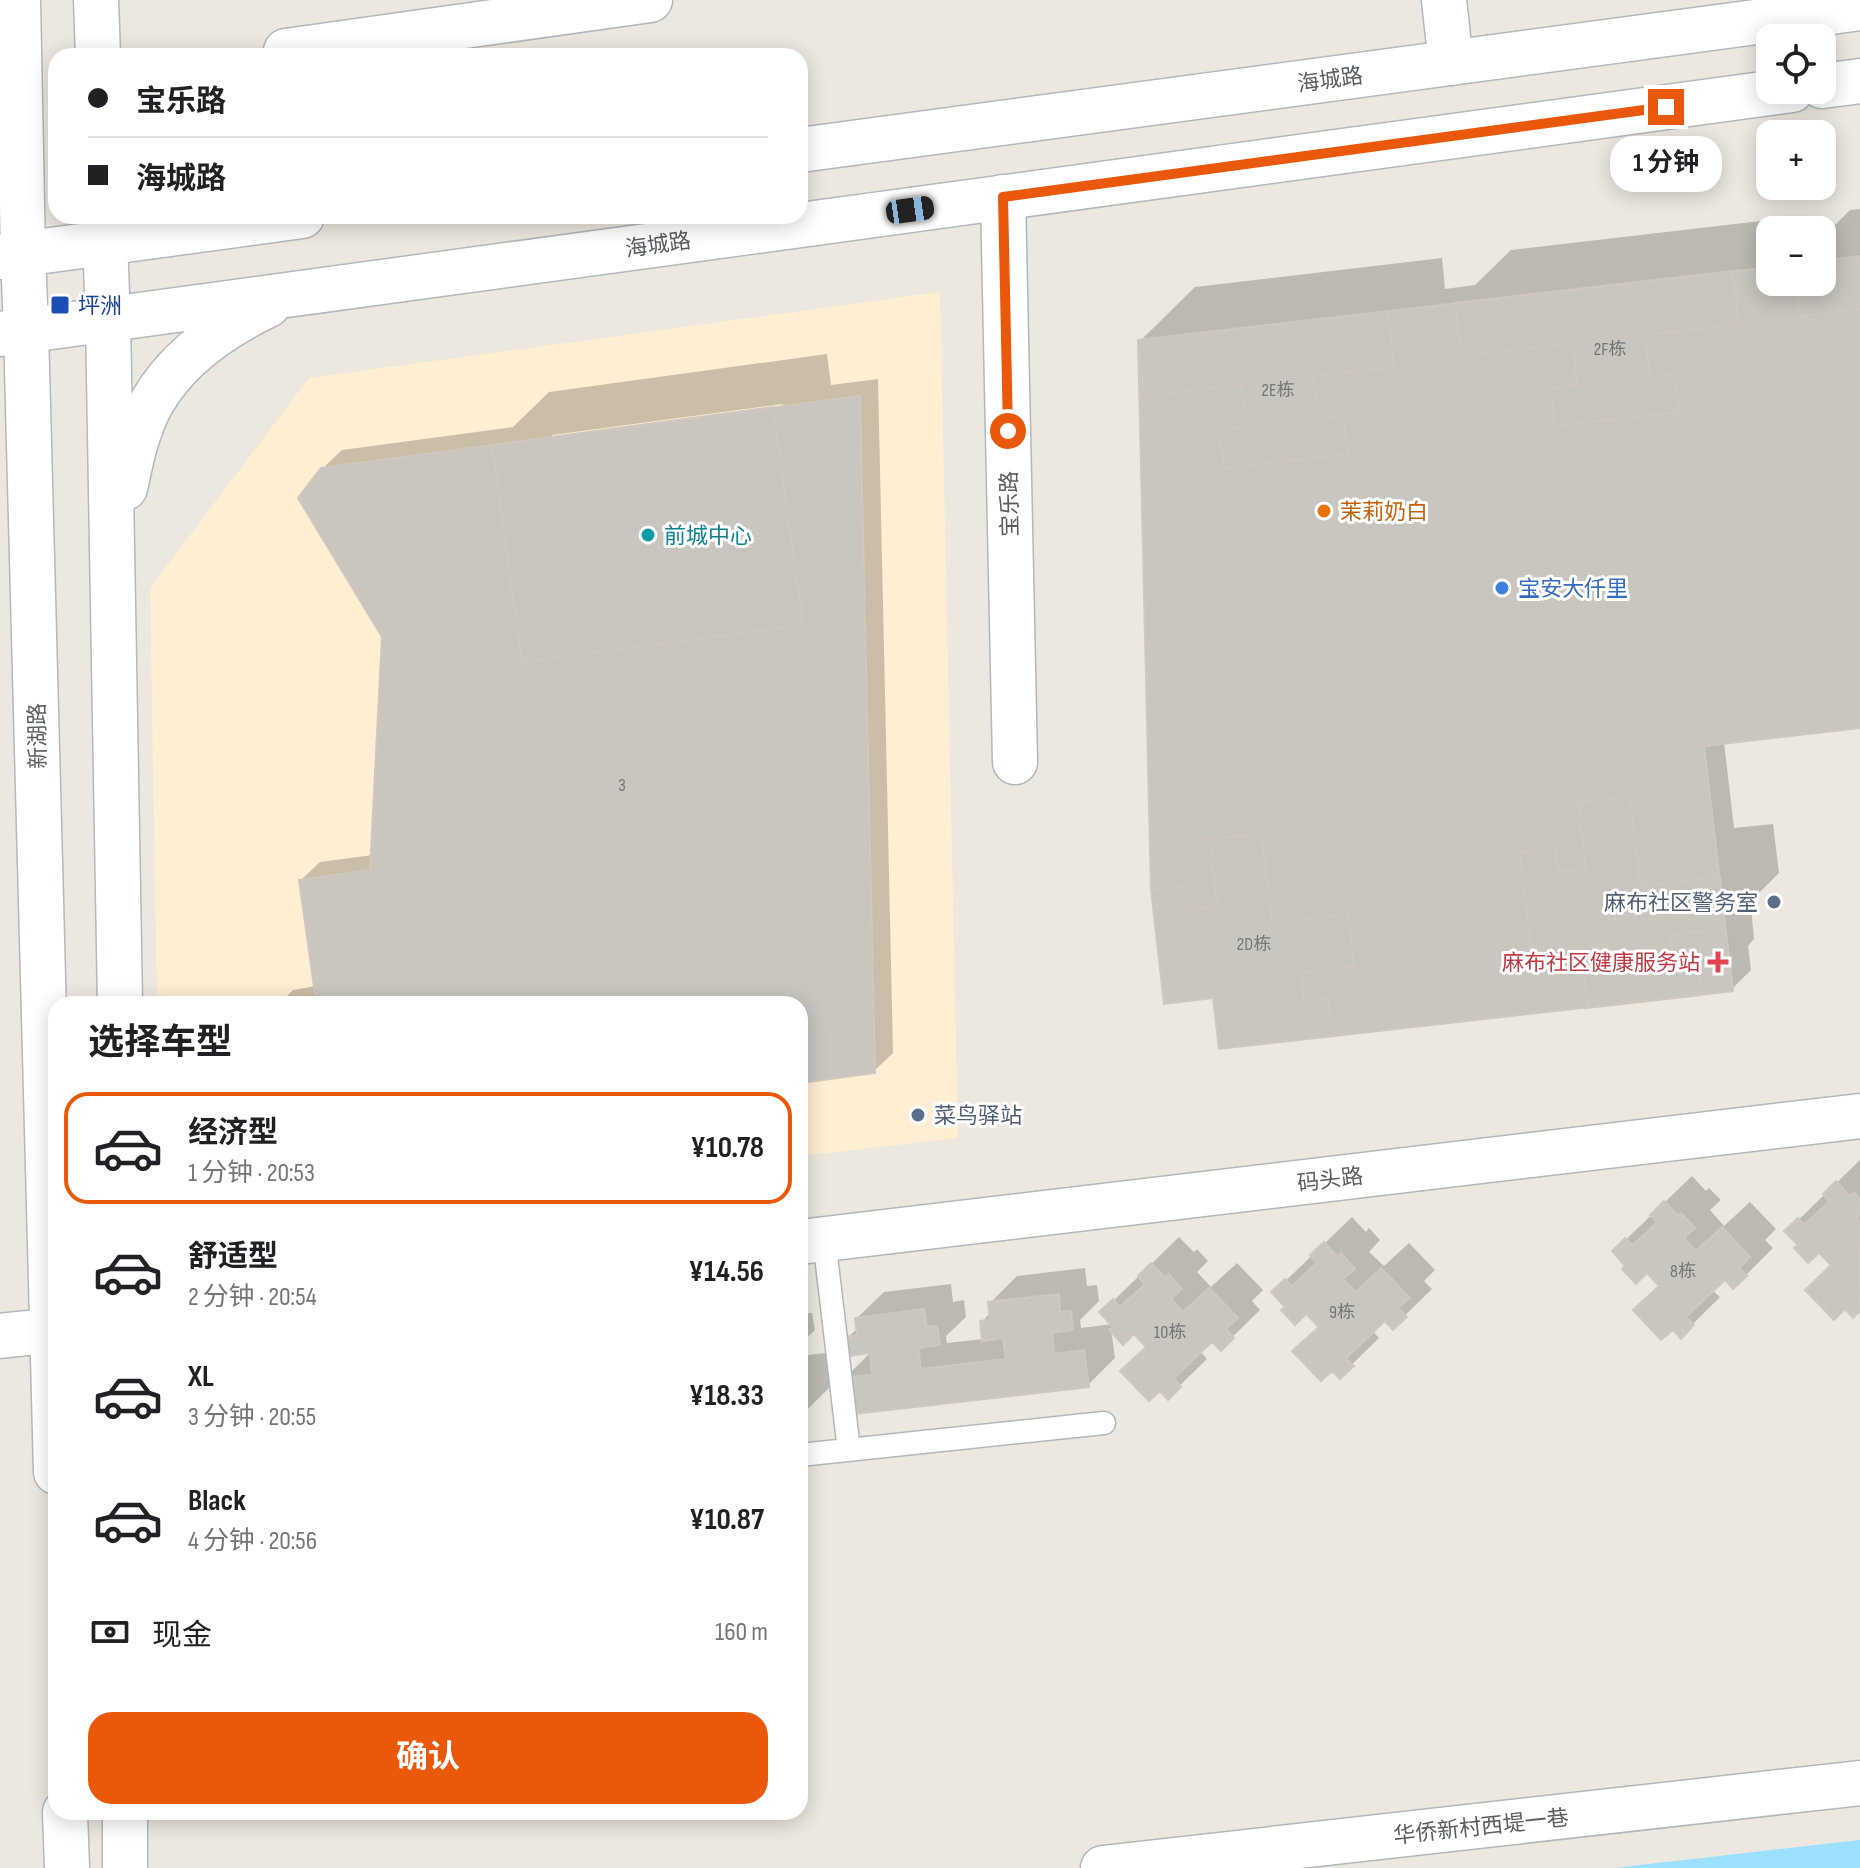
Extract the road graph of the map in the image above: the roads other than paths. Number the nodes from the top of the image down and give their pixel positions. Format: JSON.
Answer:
{"nodes":[{"id":1,"x":650,"y":0,"type":"edge"},
{"id":2,"x":1444,"y":0,"type":"edge"},
{"id":3,"x":1860,"y":8,"type":"edge"},
{"id":4,"x":18,"y":18,"type":"edge"},
{"id":5,"x":307,"y":48,"type":"edge"},
{"id":6,"x":1451,"y":63,"type":"junction"},
{"id":7,"x":1860,"y":81,"type":"edge"},
{"id":8,"x":1836,"y":84,"type":"edge"},
{"id":9,"x":1756,"y":95,"type":"edge"},
{"id":10,"x":0,"y":108,"type":"edge"},
{"id":11,"x":808,"y":149,"type":"edge"},
{"id":12,"x":1003,"y":197,"type":"junction"},
{"id":13,"x":808,"y":223,"type":"edge"},
{"id":14,"x":181,"y":224,"type":"edge"},
{"id":15,"x":803,"y":224,"type":"edge"},
{"id":16,"x":105,"y":229,"type":"edge"},
{"id":17,"x":11,"y":256,"type":"edge"},
{"id":18,"x":292,"y":293,"type":"junction"},
{"id":19,"x":108,"y":319,"type":"junction"},
{"id":20,"x":13,"y":332,"type":"edge"},
{"id":21,"x":0,"y":488,"type":"edge"},
{"id":22,"x":112,"y":544,"type":"junction"},
{"id":23,"x":32,"y":559,"type":"junction"},
{"id":24,"x":1015,"y":762,"type":"dead end"},
{"id":25,"x":120,"y":996,"type":"edge"},
{"id":26,"x":1860,"y":1116,"type":"edge"},
{"id":27,"x":48,"y":1120,"type":"edge"},
{"id":28,"x":812,"y":1240,"type":"edge"},
{"id":29,"x":48,"y":1331,"type":"edge"},
{"id":30,"x":0,"y":1336,"type":"edge"},
{"id":31,"x":1104,"y":1423,"type":"dead end"},
{"id":32,"x":849,"y":1450,"type":"junction"},
{"id":33,"x":808,"y":1454,"type":"edge"},
{"id":34,"x":1860,"y":1783,"type":"edge"},
{"id":35,"x":65,"y":1820,"type":"edge"},
{"id":36,"x":125,"y":1820,"type":"edge"},
{"id":37,"x":67,"y":1868,"type":"edge"},
{"id":38,"x":125,"y":1868,"type":"edge"},
{"id":39,"x":1103,"y":1868,"type":"edge"}],
"edges":[{"from":1,"to":5,"type":"main road"},
{"from":2,"to":6,"type":"main road"},
{"from":3,"to":6,"type":"main road","name":"海城路"},
{"from":4,"to":10,"type":"main road"},
{"from":4,"to":17,"type":"main road","name":"新湖路"},
{"from":6,"to":11,"type":"main road","name":"海城路"},
{"from":7,"to":8,"type":"main road"},
{"from":9,"to":12,"type":"main road","name":"海城路"},
{"from":12,"to":13,"type":"main road","name":"海城路"},
{"from":12,"to":24,"type":"main road","name":"宝乐路"},
{"from":14,"to":16,"type":"main road"},
{"from":15,"to":18,"type":"main road","name":"海城路"},
{"from":16,"to":17,"type":"main road"},
{"from":16,"to":19,"type":"main road"},
{"from":17,"to":20,"type":"main road","name":"新湖路"},
{"from":18,"to":19,"type":"main road","name":"海城路"},
{"from":18,"to":22,"type":"main road"},
{"from":19,"to":20,"type":"main road","name":"海城路"},
{"from":19,"to":22,"type":"main road"},
{"from":20,"to":23,"type":"main road","name":"新湖路"},
{"from":21,"to":23,"type":"main road"},
{"from":22,"to":25,"type":"main road"},
{"from":23,"to":27,"type":"main road","name":"新湖路"},
{"from":26,"to":28,"type":"main road","name":"码头路"},
{"from":28,"to":32,"type":"lane"},
{"from":29,"to":30,"type":"main road"},
{"from":31,"to":32,"type":"lane"},
{"from":32,"to":33,"type":"lane"},
{"from":34,"to":39,"type":"main road","name":"华侨新村西堤一巷"},
{"from":35,"to":37,"type":"main road"},
{"from":36,"to":38,"type":"main road"}]}
